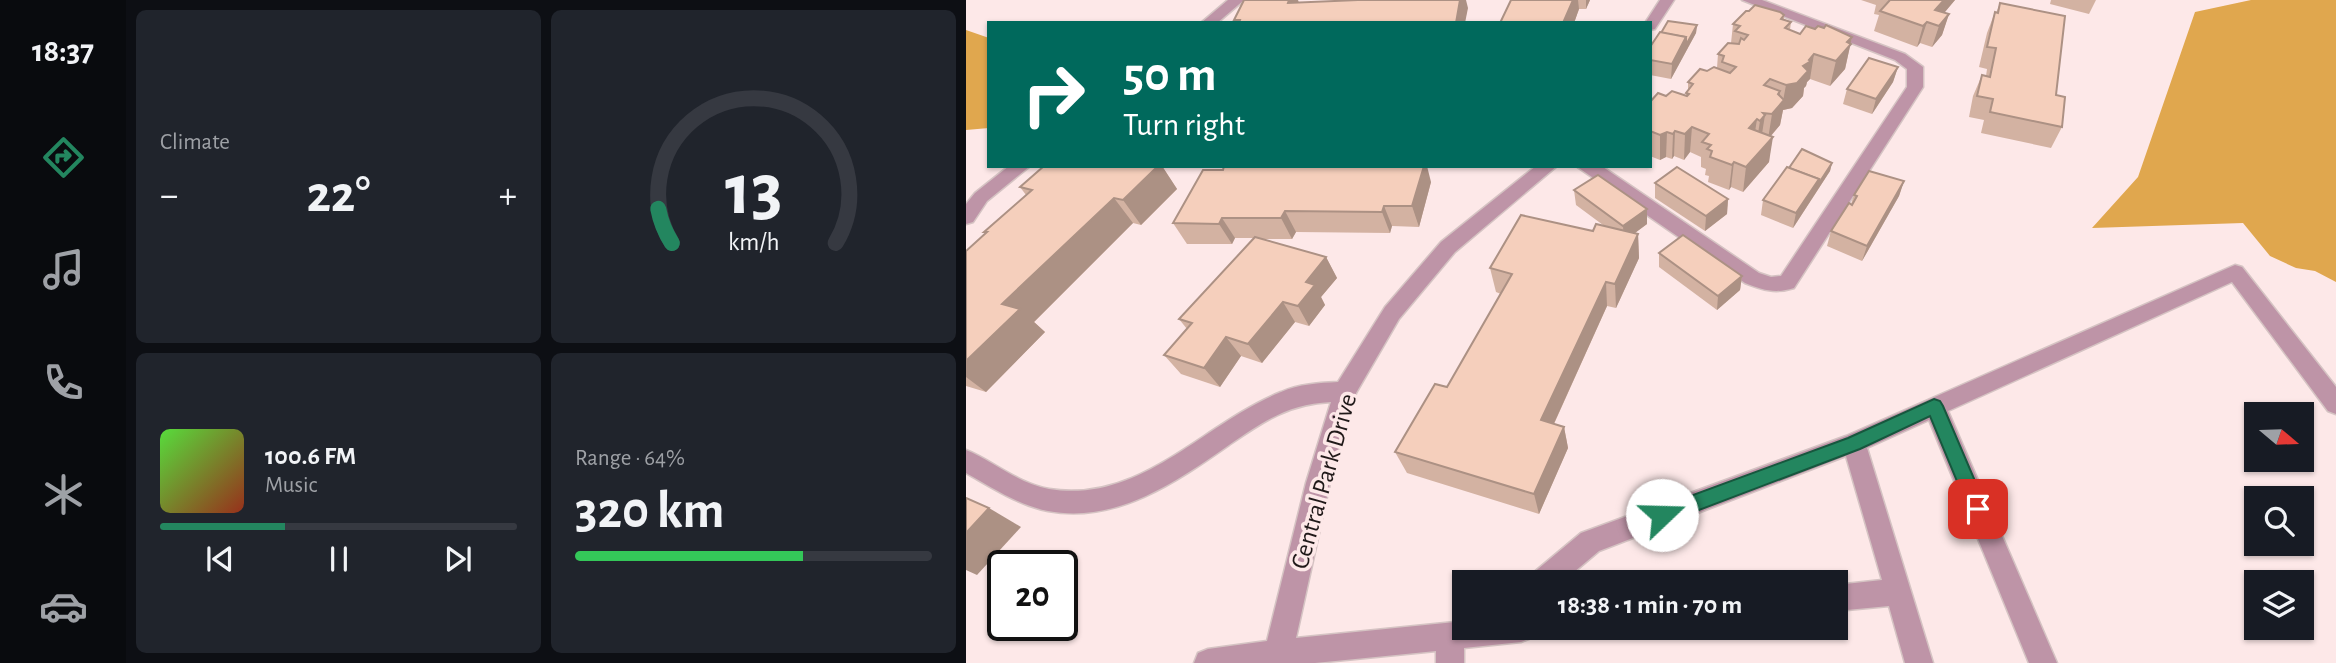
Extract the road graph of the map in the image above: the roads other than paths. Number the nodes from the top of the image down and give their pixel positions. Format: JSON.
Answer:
{"nodes":[{"id":1,"x":1237,"y":0,"type":"edge"},
{"id":2,"x":1667,"y":0,"type":"edge"},
{"id":3,"x":1749,"y":0,"type":"edge"},
{"id":4,"x":1211,"y":21,"type":"edge"},
{"id":5,"x":1652,"y":23,"type":"edge"},
{"id":6,"x":1018,"y":168,"type":"edge"},
{"id":7,"x":1546,"y":168,"type":"edge"},
{"id":8,"x":1590,"y":168,"type":"edge"},
{"id":9,"x":966,"y":217,"type":"edge"},
{"id":10,"x":1345,"y":391,"type":"junction"},
{"id":11,"x":2336,"y":404,"type":"edge"},
{"id":12,"x":1934,"y":406,"type":"junction"},
{"id":13,"x":1854,"y":443,"type":"junction"},
{"id":14,"x":966,"y":461,"type":"edge"},
{"id":15,"x":1557,"y":570,"type":"edge"},
{"id":16,"x":1898,"y":593,"type":"junction"},
{"id":17,"x":1848,"y":597,"type":"edge"},
{"id":18,"x":1471,"y":640,"type":"edge"},
{"id":19,"x":1450,"y":649,"type":"edge"},
{"id":20,"x":1277,"y":658,"type":"edge"},
{"id":21,"x":1208,"y":663,"type":"edge"},
{"id":22,"x":1919,"y":663,"type":"edge"},
{"id":23,"x":2043,"y":663,"type":"edge"}],
"edges":[{"from":1,"to":4,"type":"street"},
{"from":2,"to":5,"type":"street"},
{"from":3,"to":8,"type":"street"},
{"from":6,"to":9,"type":"street"},
{"from":7,"to":10,"type":"street","name":"Central Park Drive"},
{"from":10,"to":14,"type":"street"},
{"from":10,"to":20,"type":"street","name":"Central Park Drive"},
{"from":11,"to":12,"type":"street"},
{"from":12,"to":13,"type":"street"},
{"from":12,"to":23,"type":"street"},
{"from":13,"to":15,"type":"street"},
{"from":13,"to":16,"type":"street"},
{"from":16,"to":17,"type":"street"},
{"from":16,"to":22,"type":"street"},
{"from":18,"to":19,"type":"street"},
{"from":19,"to":20,"type":"street"},
{"from":20,"to":21,"type":"street"}]}
